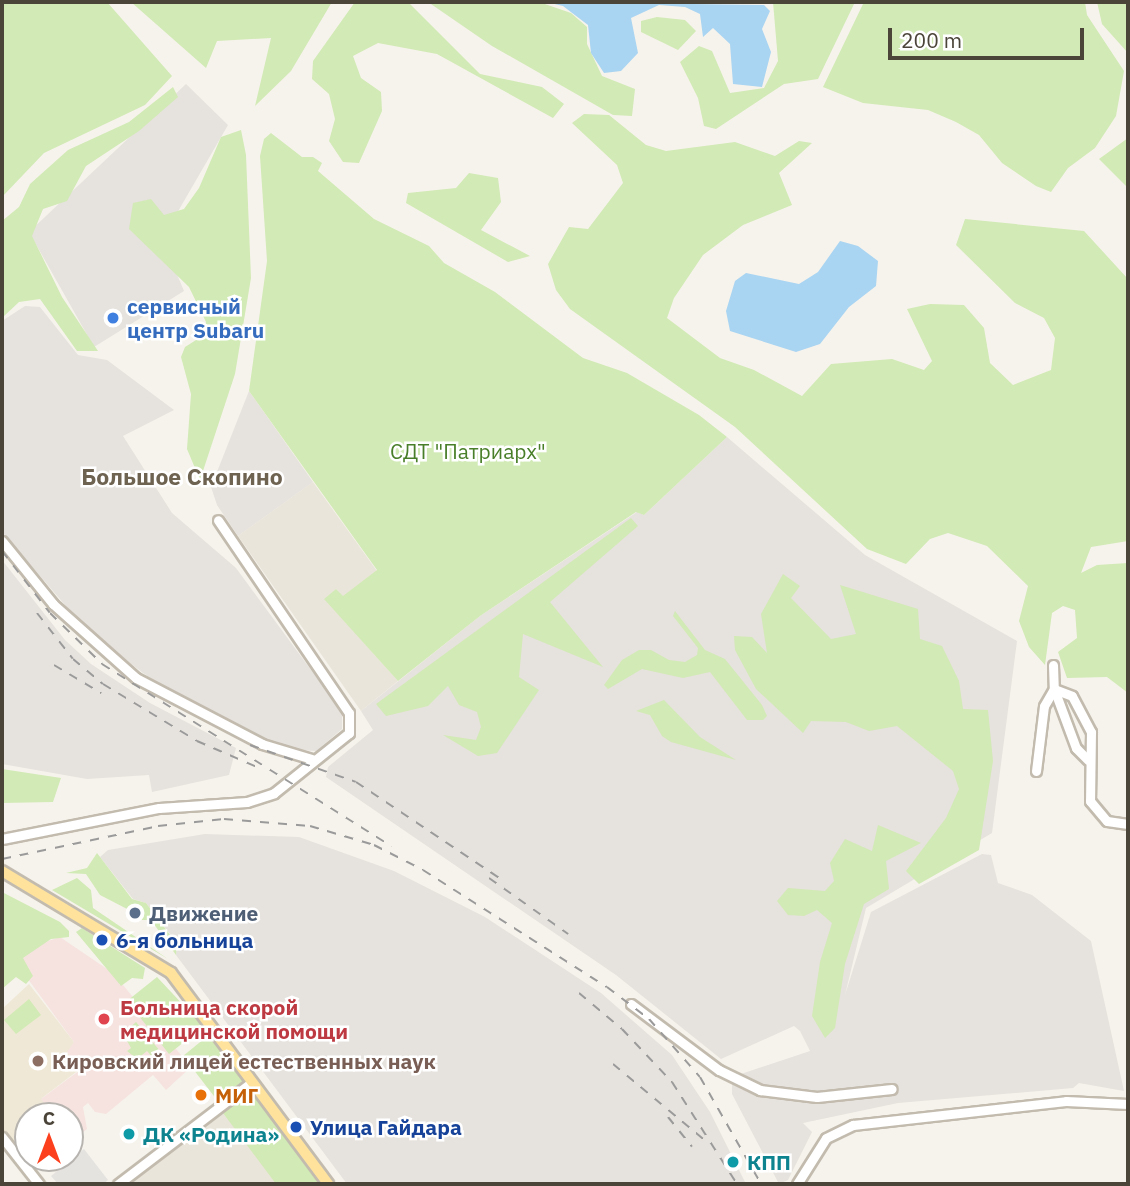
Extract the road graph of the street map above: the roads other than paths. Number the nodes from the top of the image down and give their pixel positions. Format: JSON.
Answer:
{"nodes":[{"id":1,"x":218,"y":520,"type":"dead end"},
{"id":2,"x":2,"y":541,"type":"edge"},
{"id":3,"x":1053,"y":665,"type":"dead end"},
{"id":4,"x":1054,"y":689,"type":"junction"},
{"id":5,"x":312,"y":759,"type":"junction"},
{"id":6,"x":1088,"y":760,"type":"junction"},
{"id":7,"x":1036,"y":771,"type":"dead end"},
{"id":8,"x":1128,"y":824,"type":"edge"},
{"id":9,"x":2,"y":839,"type":"edge"},
{"id":10,"x":2,"y":871,"type":"edge"},
{"id":11,"x":631,"y":1004,"type":"dead end"},
{"id":12,"x":252,"y":1082,"type":"junction"},
{"id":13,"x":892,"y":1089,"type":"dead end"},
{"id":14,"x":1128,"y":1104,"type":"edge"},
{"id":15,"x":2,"y":1137,"type":"edge"},
{"id":16,"x":39,"y":1184,"type":"edge"},
{"id":17,"x":118,"y":1184,"type":"edge"},
{"id":18,"x":328,"y":1184,"type":"edge"},
{"id":19,"x":797,"y":1184,"type":"edge"}],
"edges":[{"from":1,"to":5,"type":"street"},
{"from":2,"to":5,"type":"street"},
{"from":3,"to":4,"type":"street"},
{"from":4,"to":6,"type":"street"},
{"from":4,"to":6,"type":"street"},
{"from":4,"to":7,"type":"street"},
{"from":5,"to":9,"type":"street"},
{"from":6,"to":8,"type":"street"},
{"from":10,"to":12,"type":"main road"},
{"from":11,"to":13,"type":"street"},
{"from":12,"to":17,"type":"street"},
{"from":12,"to":18,"type":"main road"},
{"from":14,"to":19,"type":"street"},
{"from":15,"to":16,"type":"street"}]}
